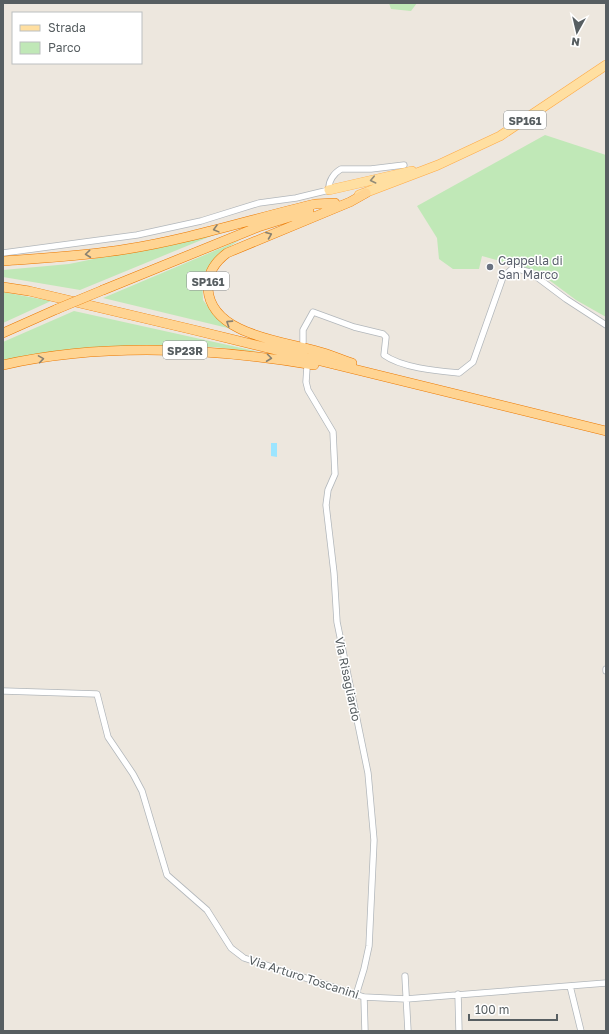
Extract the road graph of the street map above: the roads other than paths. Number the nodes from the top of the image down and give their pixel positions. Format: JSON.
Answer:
{"nodes":[{"id":1,"x":606,"y":65,"type":"edge"},
{"id":2,"x":404,"y":165,"type":"dead end"},
{"id":3,"x":438,"y":165,"type":"junction"},
{"id":4,"x":329,"y":190,"type":"junction"},
{"id":5,"x":366,"y":193,"type":"junction"},
{"id":6,"x":335,"y":203,"type":"junction"},
{"id":7,"x":3,"y":253,"type":"edge"},
{"id":8,"x":3,"y":261,"type":"edge"},
{"id":9,"x":3,"y":283,"type":"edge"},
{"id":10,"x":3,"y":287,"type":"edge"},
{"id":11,"x":606,"y":325,"type":"edge"},
{"id":12,"x":3,"y":332,"type":"edge"},
{"id":13,"x":303,"y":342,"type":"dead end"},
{"id":14,"x":3,"y":365,"type":"edge"},
{"id":15,"x":358,"y":365,"type":"junction"},
{"id":16,"x":307,"y":367,"type":"dead end"},
{"id":17,"x":366,"y":373,"type":"junction"},
{"id":18,"x":606,"y":425,"type":"edge"},
{"id":19,"x":606,"y":431,"type":"edge"},
{"id":20,"x":4,"y":691,"type":"dead end"},
{"id":21,"x":405,"y":976,"type":"dead end"},
{"id":22,"x":606,"y":983,"type":"edge"},
{"id":23,"x":570,"y":986,"type":"junction"},
{"id":24,"x":458,"y":994,"type":"junction"},
{"id":25,"x":356,"y":995,"type":"junction"},
{"id":26,"x":364,"y":997,"type":"junction"},
{"id":27,"x":406,"y":999,"type":"junction"},
{"id":28,"x":365,"y":1031,"type":"edge"},
{"id":29,"x":408,"y":1031,"type":"edge"},
{"id":30,"x":459,"y":1031,"type":"edge"},
{"id":31,"x":581,"y":1031,"type":"edge"}],
"edges":[{"from":1,"to":3,"type":"main road","number":"SP161"},
{"from":2,"to":4,"type":"street"},
{"from":3,"to":4,"type":"main road","one_way":true},
{"from":3,"to":5,"type":"main road","number":"SP161"},
{"from":4,"to":7,"type":"street"},
{"from":5,"to":6,"type":"main road","number":"SP161"},
{"from":15,"to":5,"type":"highway","number":"SP161","one_way":true},
{"from":6,"to":8,"type":"highway","number":"SP161","one_way":true},
{"from":6,"to":12,"type":"highway","number":"SP161","bridge":true},
{"from":9,"to":15,"type":"highway","number":"SP23R"},
{"from":10,"to":17,"type":"highway","number":"SP23R"},
{"from":11,"to":13,"type":"street"},
{"from":14,"to":17,"type":"highway","number":"SP23R","one_way":true},
{"from":15,"to":18,"type":"highway","number":"SP23R"},
{"from":16,"to":25,"type":"street","name":"Via Risagliardo"},
{"from":17,"to":19,"type":"highway","number":"SP23R"},
{"from":20,"to":25,"type":"street","name":"Via Arturo Toscanini"},
{"from":21,"to":27,"type":"street"},
{"from":22,"to":23,"type":"street","name":"Via Arturo Toscanini"},
{"from":23,"to":24,"type":"street","name":"Via Arturo Toscanini"},
{"from":23,"to":31,"type":"street"},
{"from":24,"to":27,"type":"street","name":"Via Arturo Toscanini"},
{"from":24,"to":30,"type":"street"},
{"from":25,"to":26,"type":"street","name":"Via Arturo Toscanini"},
{"from":26,"to":27,"type":"street","name":"Via Arturo Toscanini"},
{"from":26,"to":28,"type":"street"},
{"from":27,"to":29,"type":"street"}]}
